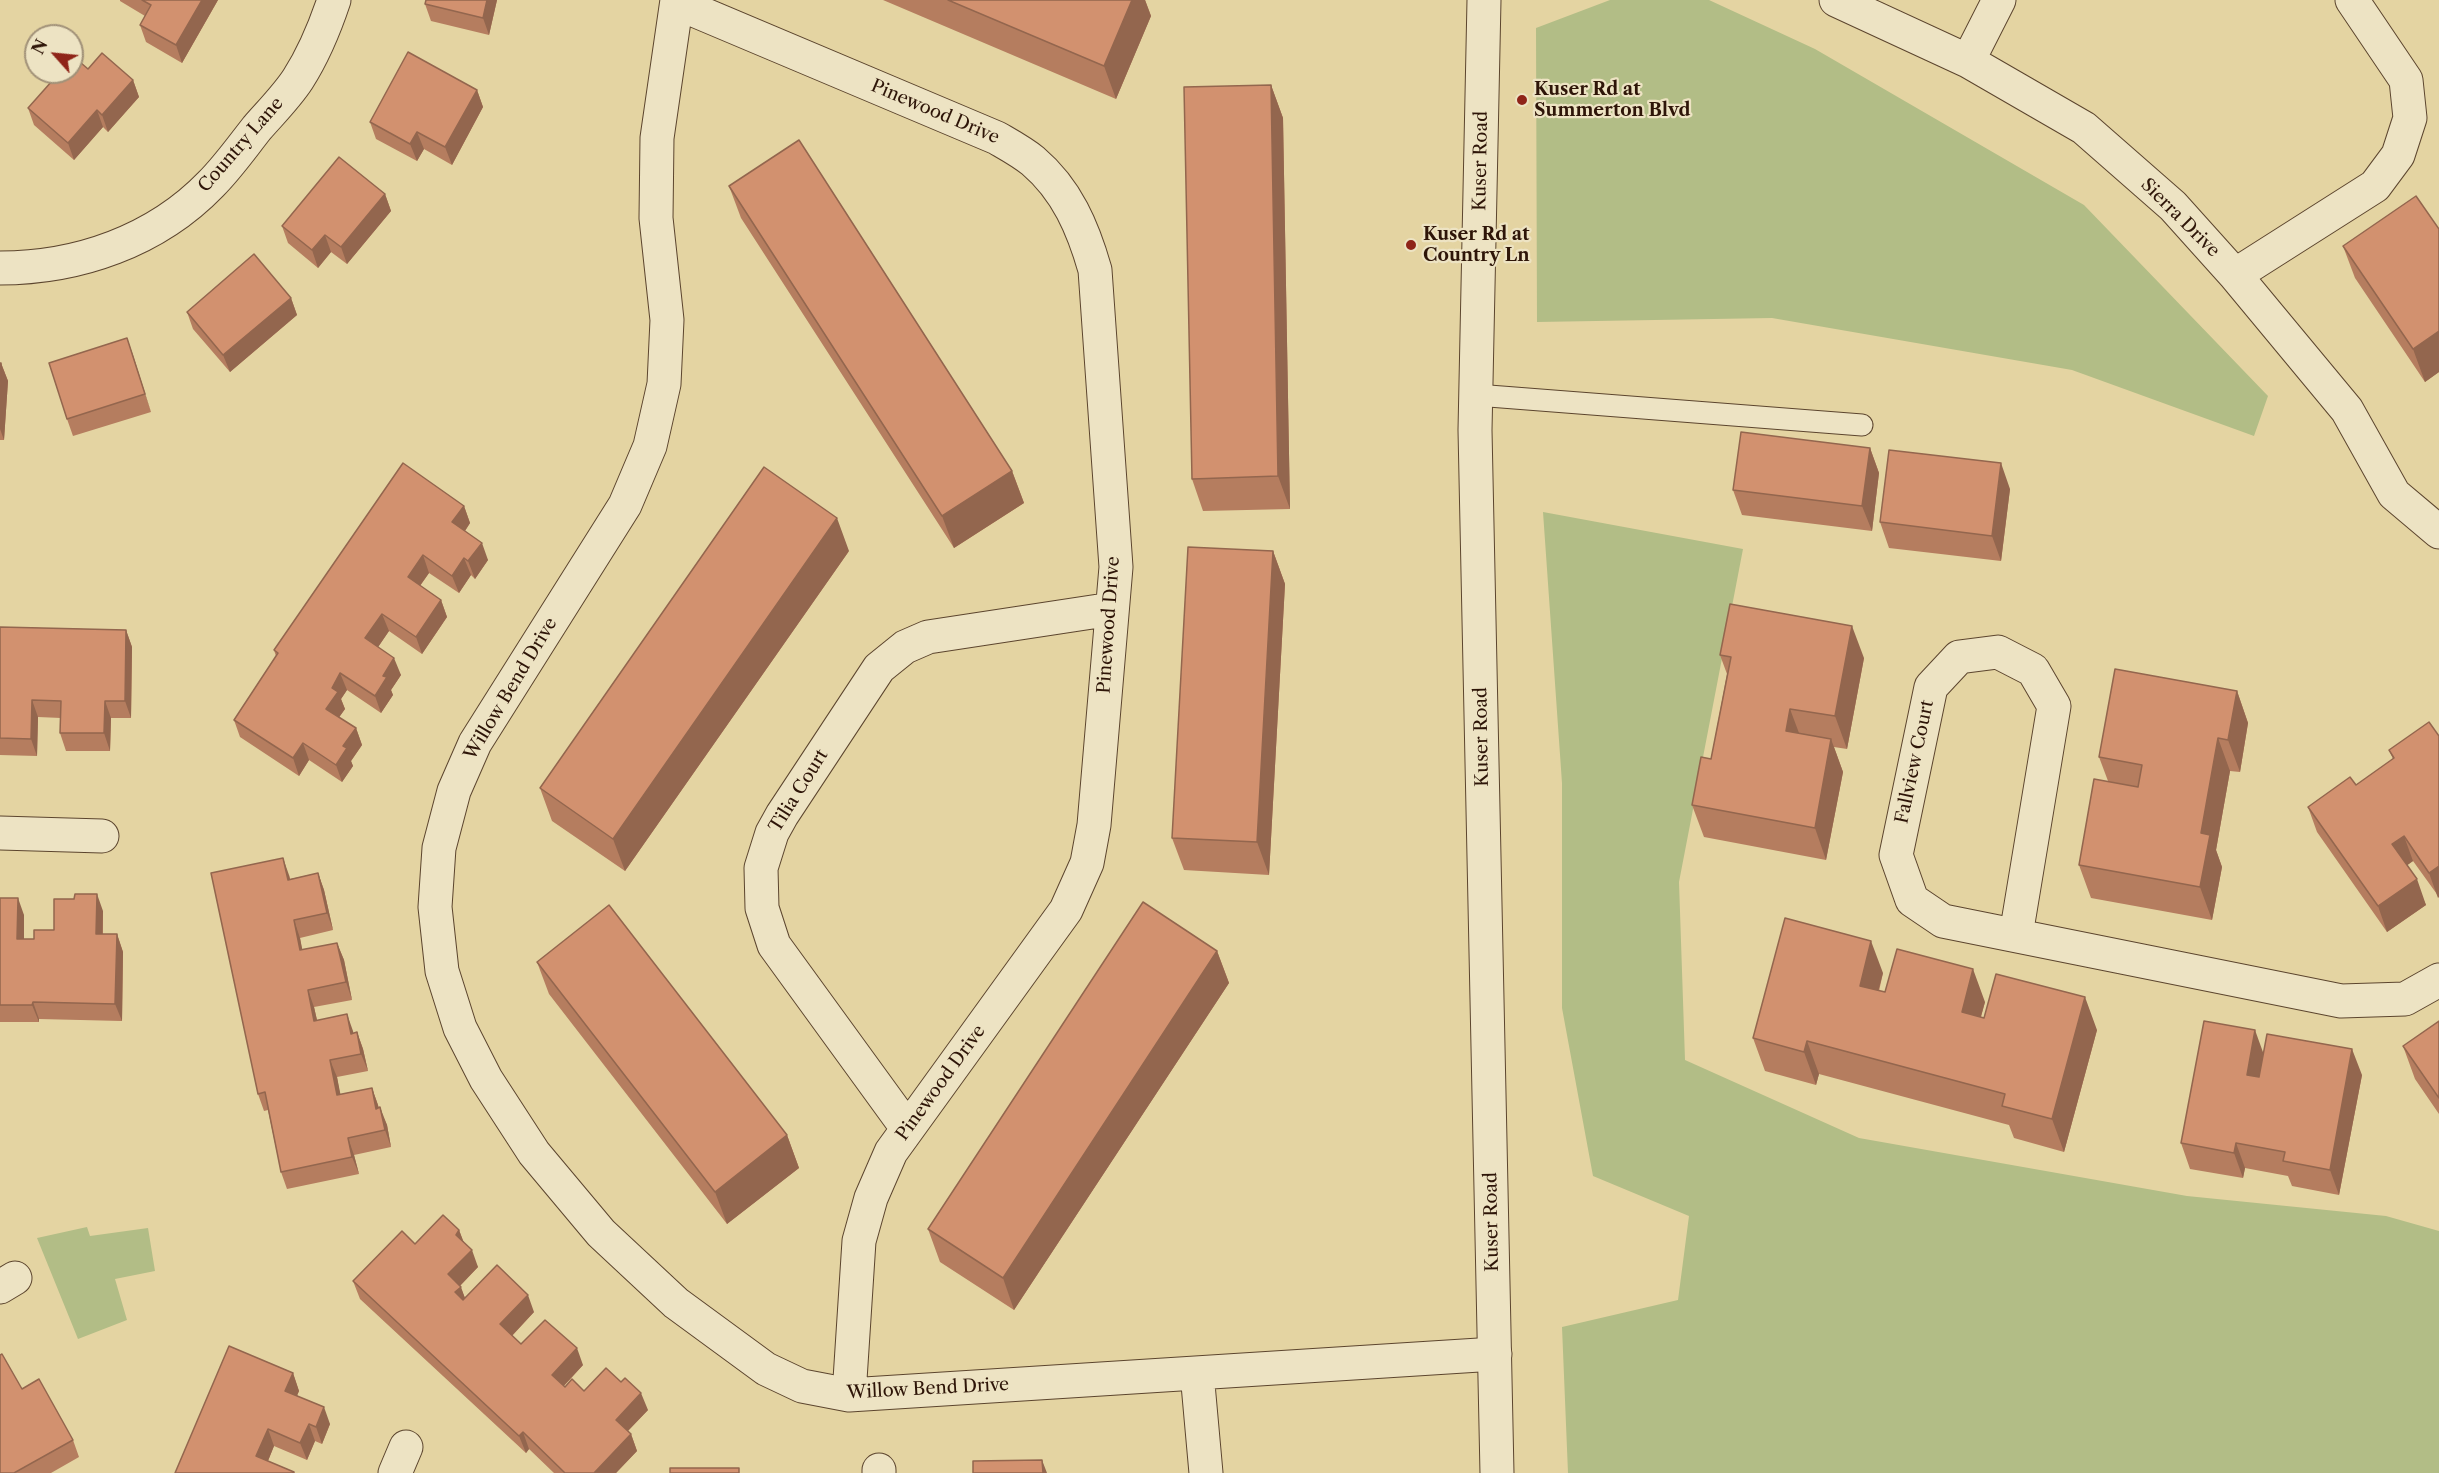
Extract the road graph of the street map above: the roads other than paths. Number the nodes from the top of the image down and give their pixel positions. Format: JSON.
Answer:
{"nodes":[{"id":1,"x":334,"y":0,"type":"edge"},
{"id":2,"x":1484,"y":0,"type":"edge"},
{"id":3,"x":1836,"y":0,"type":"edge"},
{"id":4,"x":1999,"y":0,"type":"edge"},
{"id":5,"x":2352,"y":0,"type":"edge"},
{"id":6,"x":677,"y":2,"type":"edge"},
{"id":7,"x":1968,"y":61,"type":"junction"},
{"id":8,"x":0,"y":268,"type":"edge"},
{"id":9,"x":2235,"y":275,"type":"junction"},
{"id":10,"x":1476,"y":395,"type":"junction"},
{"id":11,"x":1862,"y":424,"type":"dead end"},
{"id":12,"x":2439,"y":532,"type":"edge"},
{"id":13,"x":1112,"y":609,"type":"junction"},
{"id":14,"x":0,"y":833,"type":"edge"},
{"id":15,"x":102,"y":836,"type":"dead end"},
{"id":16,"x":2016,"y":935,"type":"junction"},
{"id":17,"x":2439,"y":980,"type":"edge"},
{"id":18,"x":907,"y":1128,"type":"junction"},
{"id":19,"x":1495,"y":1354,"type":"junction"},
{"id":20,"x":1197,"y":1373,"type":"junction"},
{"id":21,"x":849,"y":1395,"type":"junction"},
{"id":22,"x":1206,"y":1473,"type":"edge"},
{"id":23,"x":1497,"y":1473,"type":"edge"}],
"edges":[{"from":1,"to":8,"type":"street","name":"Country Lane"},
{"from":2,"to":10,"type":"street","name":"Kuser Road"},
{"from":3,"to":7,"type":"street","name":"Sierra Drive"},
{"from":4,"to":7,"type":"street"},
{"from":5,"to":9,"type":"street"},
{"from":6,"to":13,"type":"street","name":"Pinewood Drive"},
{"from":6,"to":21,"type":"street","name":"Willow Bend Drive"},
{"from":7,"to":9,"type":"street","name":"Sierra Drive"},
{"from":9,"to":12,"type":"street","name":"Sierra Drive"},
{"from":10,"to":11,"type":"lane"},
{"from":10,"to":19,"type":"street","name":"Kuser Road"},
{"from":13,"to":18,"type":"street","name":"Pinewood Drive"},
{"from":13,"to":18,"type":"street","name":"Tilia Court"},
{"from":14,"to":15,"type":"street"},
{"from":16,"to":16,"type":"street","name":"Fallview Court"},
{"from":16,"to":17,"type":"street","name":"Fallview Court"},
{"from":18,"to":21,"type":"street","name":"Pinewood Drive"},
{"from":19,"to":20,"type":"street","name":"Willow Bend Drive"},
{"from":19,"to":23,"type":"street","name":"Kuser Road"},
{"from":20,"to":21,"type":"street","name":"Willow Bend Drive"},
{"from":20,"to":22,"type":"street"}]}
